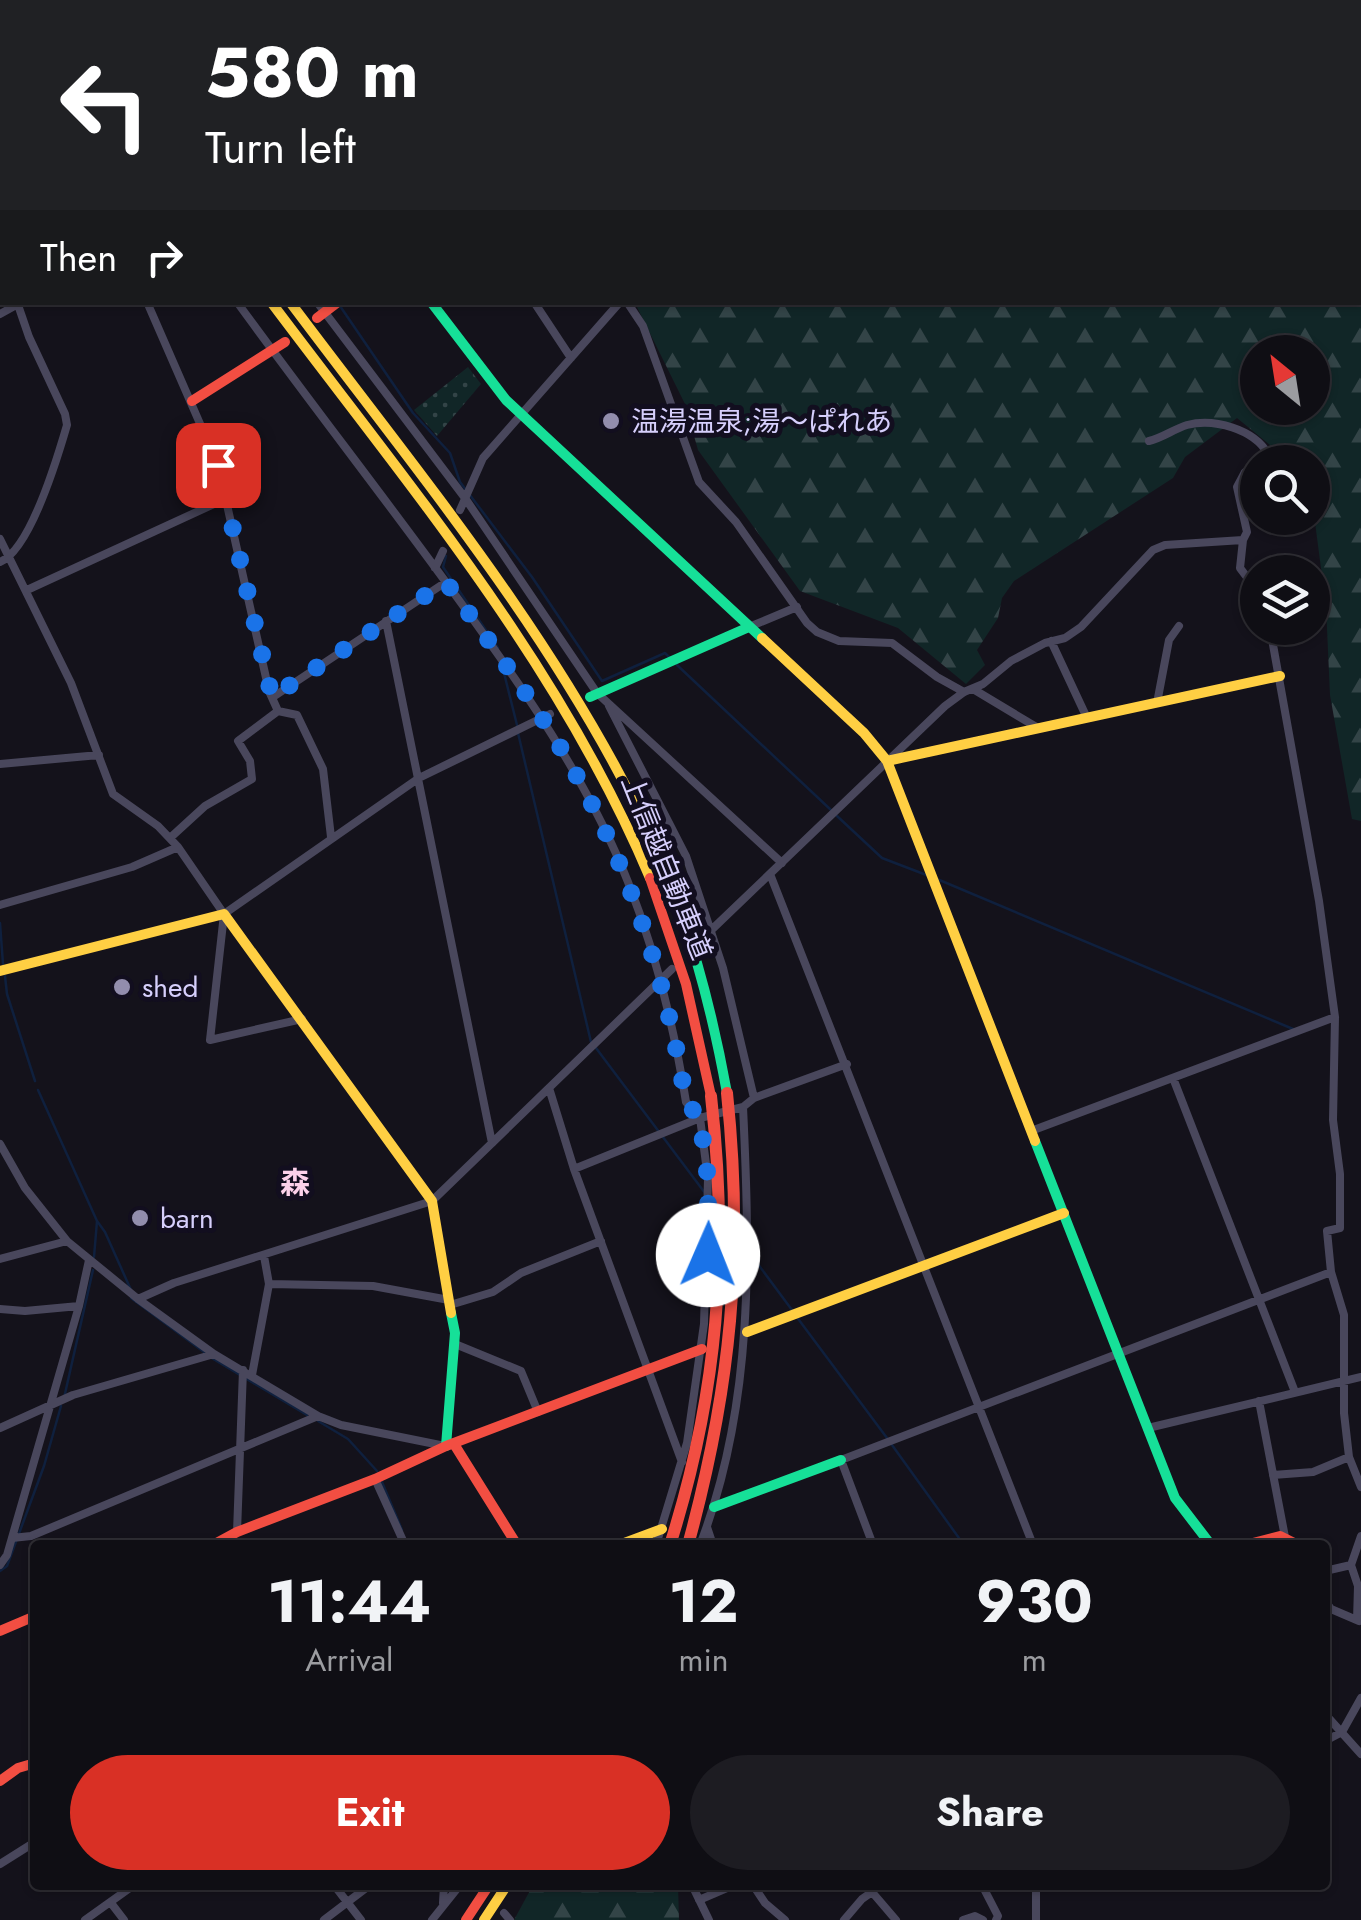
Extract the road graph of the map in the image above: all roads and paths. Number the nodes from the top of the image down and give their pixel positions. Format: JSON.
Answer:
{"nodes":[{"id":1,"x":19,"y":305,"type":"edge"},
{"id":2,"x":148,"y":305,"type":"edge"},
{"id":3,"x":240,"y":305,"type":"edge"},
{"id":4,"x":274,"y":305,"type":"edge"},
{"id":5,"x":292,"y":305,"type":"edge"},
{"id":6,"x":433,"y":305,"type":"edge"},
{"id":7,"x":536,"y":305,"type":"edge"},
{"id":8,"x":620,"y":305,"type":"edge"},
{"id":9,"x":625,"y":305,"type":"edge"},
{"id":10,"x":319,"y":311,"type":"edge"},
{"id":11,"x":279,"y":346,"type":"junction"},
{"id":12,"x":571,"y":358,"type":"junction"},
{"id":13,"x":192,"y":401,"type":"junction"},
{"id":14,"x":523,"y":414,"type":"junction"},
{"id":15,"x":1149,"y":442,"type":"dead end"},
{"id":16,"x":1261,"y":445,"type":"edge"},
{"id":17,"x":227,"y":498,"type":"junction"},
{"id":18,"x":465,"y":498,"type":"junction"},
{"id":19,"x":460,"y":510,"type":"dead end"},
{"id":20,"x":1245,"y":535,"type":"edge"},
{"id":21,"x":0,"y":540,"type":"edge"},
{"id":22,"x":1242,"y":540,"type":"junction"},
{"id":23,"x":443,"y":552,"type":"dead end"},
{"id":24,"x":1241,"y":555,"type":"edge"},
{"id":25,"x":5,"y":560,"type":"edge"},
{"id":26,"x":436,"y":568,"type":"junction"},
{"id":27,"x":446,"y":582,"type":"junction"},
{"id":28,"x":26,"y":590,"type":"junction"},
{"id":29,"x":797,"y":608,"type":"junction"},
{"id":30,"x":386,"y":622,"type":"junction"},
{"id":31,"x":1179,"y":626,"type":"dead end"},
{"id":32,"x":749,"y":627,"type":"junction"},
{"id":33,"x":1052,"y":642,"type":"junction"},
{"id":34,"x":1274,"y":645,"type":"edge"},
{"id":35,"x":1280,"y":676,"type":"junction"},
{"id":36,"x":968,"y":690,"type":"junction"},
{"id":37,"x":594,"y":695,"type":"junction"},
{"id":38,"x":272,"y":697,"type":"junction"},
{"id":39,"x":1157,"y":703,"type":"junction"},
{"id":40,"x":609,"y":706,"type":"junction"},
{"id":41,"x":278,"y":712,"type":"junction"},
{"id":42,"x":550,"y":714,"type":"dead end"},
{"id":43,"x":540,"y":718,"type":"junction"},
{"id":44,"x":1087,"y":718,"type":"junction"},
{"id":45,"x":1038,"y":728,"type":"junction"},
{"id":46,"x":99,"y":755,"type":"junction"},
{"id":47,"x":887,"y":761,"type":"junction"},
{"id":48,"x":0,"y":764,"type":"edge"},
{"id":49,"x":419,"y":778,"type":"junction"},
{"id":50,"x":331,"y":837,"type":"junction"},
{"id":51,"x":170,"y":838,"type":"junction"},
{"id":52,"x":178,"y":847,"type":"junction"},
{"id":53,"x":782,"y":863,"type":"junction"},
{"id":54,"x":770,"y":874,"type":"junction"},
{"id":55,"x":0,"y":905,"type":"edge"},
{"id":56,"x":224,"y":914,"type":"junction"},
{"id":57,"x":712,"y":930,"type":"junction"},
{"id":58,"x":704,"y":937,"type":"dead end"},
{"id":59,"x":672,"y":968,"type":"dead end"},
{"id":60,"x":0,"y":971,"type":"edge"},
{"id":61,"x":660,"y":979,"type":"junction"},
{"id":62,"x":1335,"y":1018,"type":"junction"},
{"id":63,"x":302,"y":1019,"type":"junction"},
{"id":64,"x":847,"y":1064,"type":"junction"},
{"id":65,"x":1173,"y":1078,"type":"junction"},
{"id":66,"x":549,"y":1088,"type":"junction"},
{"id":67,"x":754,"y":1098,"type":"junction"},
{"id":68,"x":742,"y":1106,"type":"junction"},
{"id":69,"x":700,"y":1118,"type":"junction"},
{"id":70,"x":1031,"y":1130,"type":"junction"},
{"id":71,"x":492,"y":1142,"type":"junction"},
{"id":72,"x":0,"y":1144,"type":"edge"},
{"id":73,"x":574,"y":1168,"type":"junction"},
{"id":74,"x":432,"y":1201,"type":"junction"},
{"id":75,"x":1064,"y":1213,"type":"junction"},
{"id":76,"x":66,"y":1241,"type":"junction"},
{"id":77,"x":600,"y":1241,"type":"junction"},
{"id":78,"x":264,"y":1256,"type":"junction"},
{"id":79,"x":0,"y":1259,"type":"edge"},
{"id":80,"x":89,"y":1260,"type":"junction"},
{"id":81,"x":925,"y":1264,"type":"junction"},
{"id":82,"x":1330,"y":1272,"type":"junction"},
{"id":83,"x":269,"y":1284,"type":"junction"},
{"id":84,"x":1259,"y":1298,"type":"junction"},
{"id":85,"x":138,"y":1299,"type":"junction"},
{"id":86,"x":449,"y":1302,"type":"junction"},
{"id":87,"x":78,"y":1306,"type":"junction"},
{"id":88,"x":0,"y":1308,"type":"edge"},
{"id":89,"x":747,"y":1332,"type":"junction"},
{"id":90,"x":455,"y":1344,"type":"junction"},
{"id":91,"x":702,"y":1350,"type":"junction"},
{"id":92,"x":1118,"y":1352,"type":"junction"},
{"id":93,"x":214,"y":1354,"type":"junction"},
{"id":94,"x":648,"y":1370,"type":"junction"},
{"id":95,"x":247,"y":1372,"type":"junction"},
{"id":96,"x":1361,"y":1377,"type":"edge"},
{"id":97,"x":1343,"y":1380,"type":"junction"},
{"id":98,"x":1294,"y":1392,"type":"junction"},
{"id":99,"x":1260,"y":1400,"type":"junction"},
{"id":100,"x":980,"y":1404,"type":"junction"},
{"id":101,"x":49,"y":1405,"type":"junction"},
{"id":102,"x":539,"y":1413,"type":"junction"},
{"id":103,"x":318,"y":1416,"type":"junction"},
{"id":104,"x":0,"y":1428,"type":"edge"},
{"id":105,"x":1148,"y":1428,"type":"junction"},
{"id":106,"x":450,"y":1445,"type":"junction"},
{"id":107,"x":239,"y":1448,"type":"junction"},
{"id":108,"x":1349,"y":1458,"type":"junction"},
{"id":109,"x":841,"y":1460,"type":"junction"},
{"id":110,"x":682,"y":1462,"type":"junction"},
{"id":111,"x":1273,"y":1475,"type":"junction"},
{"id":112,"x":374,"y":1478,"type":"junction"},
{"id":113,"x":1360,"y":1478,"type":"edge"},
{"id":114,"x":1361,"y":1487,"type":"edge"},
{"id":115,"x":714,"y":1507,"type":"junction"},
{"id":116,"x":707,"y":1527,"type":"junction"},
{"id":117,"x":662,"y":1529,"type":"junction"},
{"id":118,"x":237,"y":1532,"type":"junction"},
{"id":119,"x":1361,"y":1536,"type":"edge"},
{"id":120,"x":1285,"y":1537,"type":"junction"},
{"id":121,"x":12,"y":1538,"type":"junction"},
{"id":122,"x":222,"y":1540,"type":"edge"},
{"id":123,"x":403,"y":1540,"type":"edge"},
{"id":124,"x":514,"y":1540,"type":"edge"},
{"id":125,"x":633,"y":1540,"type":"edge"},
{"id":126,"x":658,"y":1540,"type":"edge"},
{"id":127,"x":671,"y":1540,"type":"edge"},
{"id":128,"x":689,"y":1540,"type":"edge"},
{"id":129,"x":702,"y":1540,"type":"edge"},
{"id":130,"x":712,"y":1540,"type":"edge"},
{"id":131,"x":872,"y":1540,"type":"edge"},
{"id":132,"x":1031,"y":1540,"type":"edge"},
{"id":133,"x":1207,"y":1540,"type":"edge"},
{"id":134,"x":1260,"y":1540,"type":"edge"},
{"id":135,"x":1290,"y":1540,"type":"edge"},
{"id":136,"x":0,"y":1565,"type":"edge"},
{"id":137,"x":1351,"y":1565,"type":"junction"},
{"id":138,"x":1330,"y":1570,"type":"edge"},
{"id":139,"x":1360,"y":1586,"type":"edge"},
{"id":140,"x":1330,"y":1608,"type":"edge"},
{"id":141,"x":30,"y":1618,"type":"edge"},
{"id":142,"x":1359,"y":1621,"type":"edge"},
{"id":143,"x":0,"y":1630,"type":"edge"},
{"id":144,"x":1361,"y":1698,"type":"edge"},
{"id":145,"x":1330,"y":1719,"type":"edge"},
{"id":146,"x":1342,"y":1732,"type":"junction"},
{"id":147,"x":1330,"y":1738,"type":"edge"},
{"id":148,"x":1361,"y":1754,"type":"edge"},
{"id":149,"x":30,"y":1764,"type":"edge"},
{"id":150,"x":0,"y":1780,"type":"edge"},
{"id":151,"x":30,"y":1845,"type":"edge"},
{"id":152,"x":0,"y":1864,"type":"edge"},
{"id":153,"x":128,"y":1890,"type":"edge"},
{"id":154,"x":338,"y":1890,"type":"edge"},
{"id":155,"x":363,"y":1890,"type":"edge"},
{"id":156,"x":444,"y":1890,"type":"edge"},
{"id":157,"x":456,"y":1890,"type":"edge"},
{"id":158,"x":486,"y":1890,"type":"edge"},
{"id":159,"x":504,"y":1890,"type":"edge"},
{"id":160,"x":694,"y":1890,"type":"edge"},
{"id":161,"x":722,"y":1890,"type":"edge"},
{"id":162,"x":758,"y":1890,"type":"edge"},
{"id":163,"x":871,"y":1890,"type":"edge"},
{"id":164,"x":874,"y":1890,"type":"edge"},
{"id":165,"x":985,"y":1890,"type":"edge"},
{"id":166,"x":1036,"y":1890,"type":"edge"},
{"id":167,"x":699,"y":1900,"type":"junction"},
{"id":168,"x":347,"y":1902,"type":"junction"},
{"id":169,"x":111,"y":1903,"type":"junction"},
{"id":170,"x":444,"y":1904,"type":"junction"},
{"id":171,"x":86,"y":1920,"type":"edge"},
{"id":172,"x":124,"y":1920,"type":"edge"},
{"id":173,"x":324,"y":1920,"type":"edge"},
{"id":174,"x":361,"y":1920,"type":"edge"},
{"id":175,"x":432,"y":1920,"type":"edge"},
{"id":176,"x":466,"y":1920,"type":"edge"},
{"id":177,"x":484,"y":1920,"type":"edge"},
{"id":178,"x":710,"y":1920,"type":"edge"},
{"id":179,"x":785,"y":1920,"type":"edge"},
{"id":180,"x":844,"y":1920,"type":"edge"},
{"id":181,"x":896,"y":1920,"type":"edge"},
{"id":182,"x":964,"y":1920,"type":"edge"},
{"id":183,"x":983,"y":1920,"type":"edge"},
{"id":184,"x":996,"y":1920,"type":"edge"},
{"id":185,"x":1036,"y":1920,"type":"edge"}],
"edges":[{"from":1,"to":25,"type":"street"},
{"from":2,"to":13,"type":"street"},
{"from":3,"to":11,"type":"street"},
{"from":4,"to":127,"type":"main road","name":"上信越自動車道","bridge":true},
{"from":5,"to":128,"type":"main road","name":"上信越自動車道","bridge":true},
{"from":6,"to":14,"type":"main road"},
{"from":7,"to":12,"type":"street"},
{"from":8,"to":12,"type":"street"},
{"from":9,"to":29,"type":"street"},
{"from":10,"to":18,"type":"street"},
{"from":11,"to":13,"type":"main road"},
{"from":11,"to":26,"type":"street"},
{"from":12,"to":14,"type":"street"},
{"from":13,"to":17,"type":"street"},
{"from":14,"to":18,"type":"street"},
{"from":14,"to":32,"type":"main road"},
{"from":15,"to":16,"type":"street"},
{"from":17,"to":28,"type":"street"},
{"from":17,"to":38,"type":"street"},
{"from":18,"to":19,"type":"street"},
{"from":18,"to":37,"type":"street"},
{"from":20,"to":22,"type":"street"},
{"from":21,"to":25,"type":"street"},
{"from":22,"to":24,"type":"street"},
{"from":22,"to":33,"type":"street"},
{"from":23,"to":26,"type":"street"},
{"from":25,"to":28,"type":"street"},
{"from":26,"to":27,"type":"street"},
{"from":27,"to":30,"type":"street"},
{"from":27,"to":43,"type":"street"},
{"from":28,"to":46,"type":"street"},
{"from":29,"to":32,"type":"street"},
{"from":29,"to":36,"type":"street"},
{"from":30,"to":38,"type":"street"},
{"from":30,"to":49,"type":"street"},
{"from":31,"to":39,"type":"street"},
{"from":32,"to":37,"type":"main road"},
{"from":32,"to":47,"type":"main road"},
{"from":33,"to":36,"type":"street"},
{"from":33,"to":44,"type":"street"},
{"from":34,"to":35,"type":"street"},
{"from":35,"to":39,"type":"main road"},
{"from":35,"to":62,"type":"street"},
{"from":36,"to":45,"type":"street"},
{"from":36,"to":47,"type":"street"},
{"from":37,"to":40,"type":"street"},
{"from":38,"to":41,"type":"street"},
{"from":39,"to":44,"type":"main road"},
{"from":40,"to":53,"type":"street"},
{"from":40,"to":57,"type":"street"},
{"from":41,"to":50,"type":"street"},
{"from":41,"to":51,"type":"street"},
{"from":42,"to":43,"type":"street"},
{"from":43,"to":49,"type":"street"},
{"from":43,"to":61,"type":"street"},
{"from":44,"to":45,"type":"main road"},
{"from":45,"to":47,"type":"main road"},
{"from":46,"to":48,"type":"street"},
{"from":46,"to":51,"type":"street"},
{"from":47,"to":53,"type":"street"},
{"from":47,"to":70,"type":"main road"},
{"from":49,"to":50,"type":"street"},
{"from":49,"to":71,"type":"street"},
{"from":50,"to":56,"type":"street"},
{"from":51,"to":52,"type":"street"},
{"from":52,"to":55,"type":"street"},
{"from":52,"to":56,"type":"street"},
{"from":53,"to":54,"type":"street"},
{"from":54,"to":57,"type":"street"},
{"from":54,"to":64,"type":"street"},
{"from":56,"to":60,"type":"main road"},
{"from":56,"to":63,"type":"main road"},
{"from":56,"to":63,"type":"street"},
{"from":57,"to":58,"type":"street"},
{"from":57,"to":67,"type":"street"},
{"from":59,"to":61,"type":"street"},
{"from":61,"to":66,"type":"street"},
{"from":61,"to":69,"type":"street"},
{"from":62,"to":65,"type":"street"},
{"from":62,"to":82,"type":"street"},
{"from":63,"to":74,"type":"main road"},
{"from":64,"to":67,"type":"street"},
{"from":64,"to":81,"type":"street"},
{"from":65,"to":70,"type":"street"},
{"from":65,"to":84,"type":"street"},
{"from":66,"to":71,"type":"street"},
{"from":66,"to":73,"type":"street"},
{"from":67,"to":68,"type":"street"},
{"from":68,"to":69,"type":"street"},
{"from":68,"to":89,"type":"street"},
{"from":69,"to":73,"type":"street"},
{"from":69,"to":91,"type":"street"},
{"from":70,"to":75,"type":"main road"},
{"from":71,"to":74,"type":"street"},
{"from":72,"to":76,"type":"street"},
{"from":73,"to":77,"type":"street"},
{"from":74,"to":78,"type":"street"},
{"from":74,"to":86,"type":"main road"},
{"from":75,"to":81,"type":"main road"},
{"from":75,"to":92,"type":"main road"},
{"from":76,"to":79,"type":"street"},
{"from":76,"to":80,"type":"street"},
{"from":77,"to":86,"type":"street"},
{"from":77,"to":94,"type":"street"},
{"from":78,"to":83,"type":"street"},
{"from":78,"to":85,"type":"street"},
{"from":80,"to":85,"type":"street"},
{"from":80,"to":87,"type":"street"},
{"from":81,"to":89,"type":"main road"},
{"from":81,"to":100,"type":"street"},
{"from":82,"to":84,"type":"street"},
{"from":82,"to":97,"type":"street"},
{"from":83,"to":86,"type":"street"},
{"from":83,"to":95,"type":"street"},
{"from":84,"to":92,"type":"street"},
{"from":84,"to":98,"type":"street"},
{"from":85,"to":93,"type":"street"},
{"from":86,"to":90,"type":"main road"},
{"from":87,"to":88,"type":"street"},
{"from":87,"to":101,"type":"street"},
{"from":89,"to":115,"type":"street"},
{"from":90,"to":102,"type":"street"},
{"from":90,"to":106,"type":"main road"},
{"from":91,"to":94,"type":"main road"},
{"from":91,"to":110,"type":"street"},
{"from":92,"to":100,"type":"street"},
{"from":92,"to":105,"type":"main road"},
{"from":93,"to":95,"type":"street"},
{"from":93,"to":101,"type":"street"},
{"from":94,"to":102,"type":"main road"},
{"from":94,"to":110,"type":"street"},
{"from":95,"to":103,"type":"street"},
{"from":95,"to":107,"type":"street"},
{"from":96,"to":97,"type":"street"},
{"from":97,"to":98,"type":"street"},
{"from":97,"to":108,"type":"street"},
{"from":98,"to":99,"type":"street"},
{"from":99,"to":105,"type":"street"},
{"from":99,"to":111,"type":"street"},
{"from":100,"to":109,"type":"street"},
{"from":100,"to":132,"type":"street"},
{"from":101,"to":104,"type":"street"},
{"from":101,"to":121,"type":"street"},
{"from":102,"to":106,"type":"main road"},
{"from":103,"to":106,"type":"street"},
{"from":103,"to":107,"type":"street"},
{"from":105,"to":133,"type":"main road"},
{"from":106,"to":112,"type":"main road"},
{"from":106,"to":124,"type":"main road"},
{"from":107,"to":118,"type":"street"},
{"from":107,"to":121,"type":"street"},
{"from":108,"to":111,"type":"street"},
{"from":108,"to":113,"type":"street"},
{"from":109,"to":115,"type":"main road"},
{"from":109,"to":131,"type":"street"},
{"from":110,"to":117,"type":"street"},
{"from":111,"to":120,"type":"street"},
{"from":112,"to":118,"type":"main road"},
{"from":112,"to":123,"type":"street"},
{"from":113,"to":114,"type":"street"},
{"from":115,"to":116,"type":"street"},
{"from":116,"to":129,"type":"street"},
{"from":116,"to":130,"type":"street"},
{"from":117,"to":125,"type":"main road"},
{"from":117,"to":126,"type":"street"},
{"from":118,"to":122,"type":"main road"},
{"from":119,"to":137,"type":"street"},
{"from":120,"to":134,"type":"main road"},
{"from":120,"to":135,"type":"main road"},
{"from":121,"to":136,"type":"street"},
{"from":137,"to":138,"type":"street"},
{"from":137,"to":139,"type":"street"},
{"from":139,"to":142,"type":"street"},
{"from":140,"to":142,"type":"street"},
{"from":141,"to":143,"type":"main road"},
{"from":144,"to":146,"type":"street"},
{"from":145,"to":146,"type":"street"},
{"from":146,"to":147,"type":"street"},
{"from":146,"to":148,"type":"street"},
{"from":149,"to":150,"type":"main road"},
{"from":151,"to":152,"type":"street"},
{"from":153,"to":169,"type":"street"},
{"from":154,"to":168,"type":"street"},
{"from":155,"to":168,"type":"street"},
{"from":156,"to":170,"type":"street"},
{"from":157,"to":170,"type":"street"},
{"from":158,"to":176,"type":"main road"},
{"from":159,"to":177,"type":"main road"},
{"from":160,"to":167,"type":"street"},
{"from":161,"to":167,"type":"street"},
{"from":162,"to":179,"type":"street"},
{"from":163,"to":180,"type":"street"},
{"from":164,"to":181,"type":"street"},
{"from":165,"to":184,"type":"street"},
{"from":166,"to":185,"type":"street"},
{"from":167,"to":178,"type":"street"},
{"from":168,"to":173,"type":"street"},
{"from":168,"to":174,"type":"street"},
{"from":169,"to":171,"type":"street"},
{"from":169,"to":172,"type":"street"},
{"from":170,"to":175,"type":"street"},
{"from":182,"to":183,"type":"street"}]}
